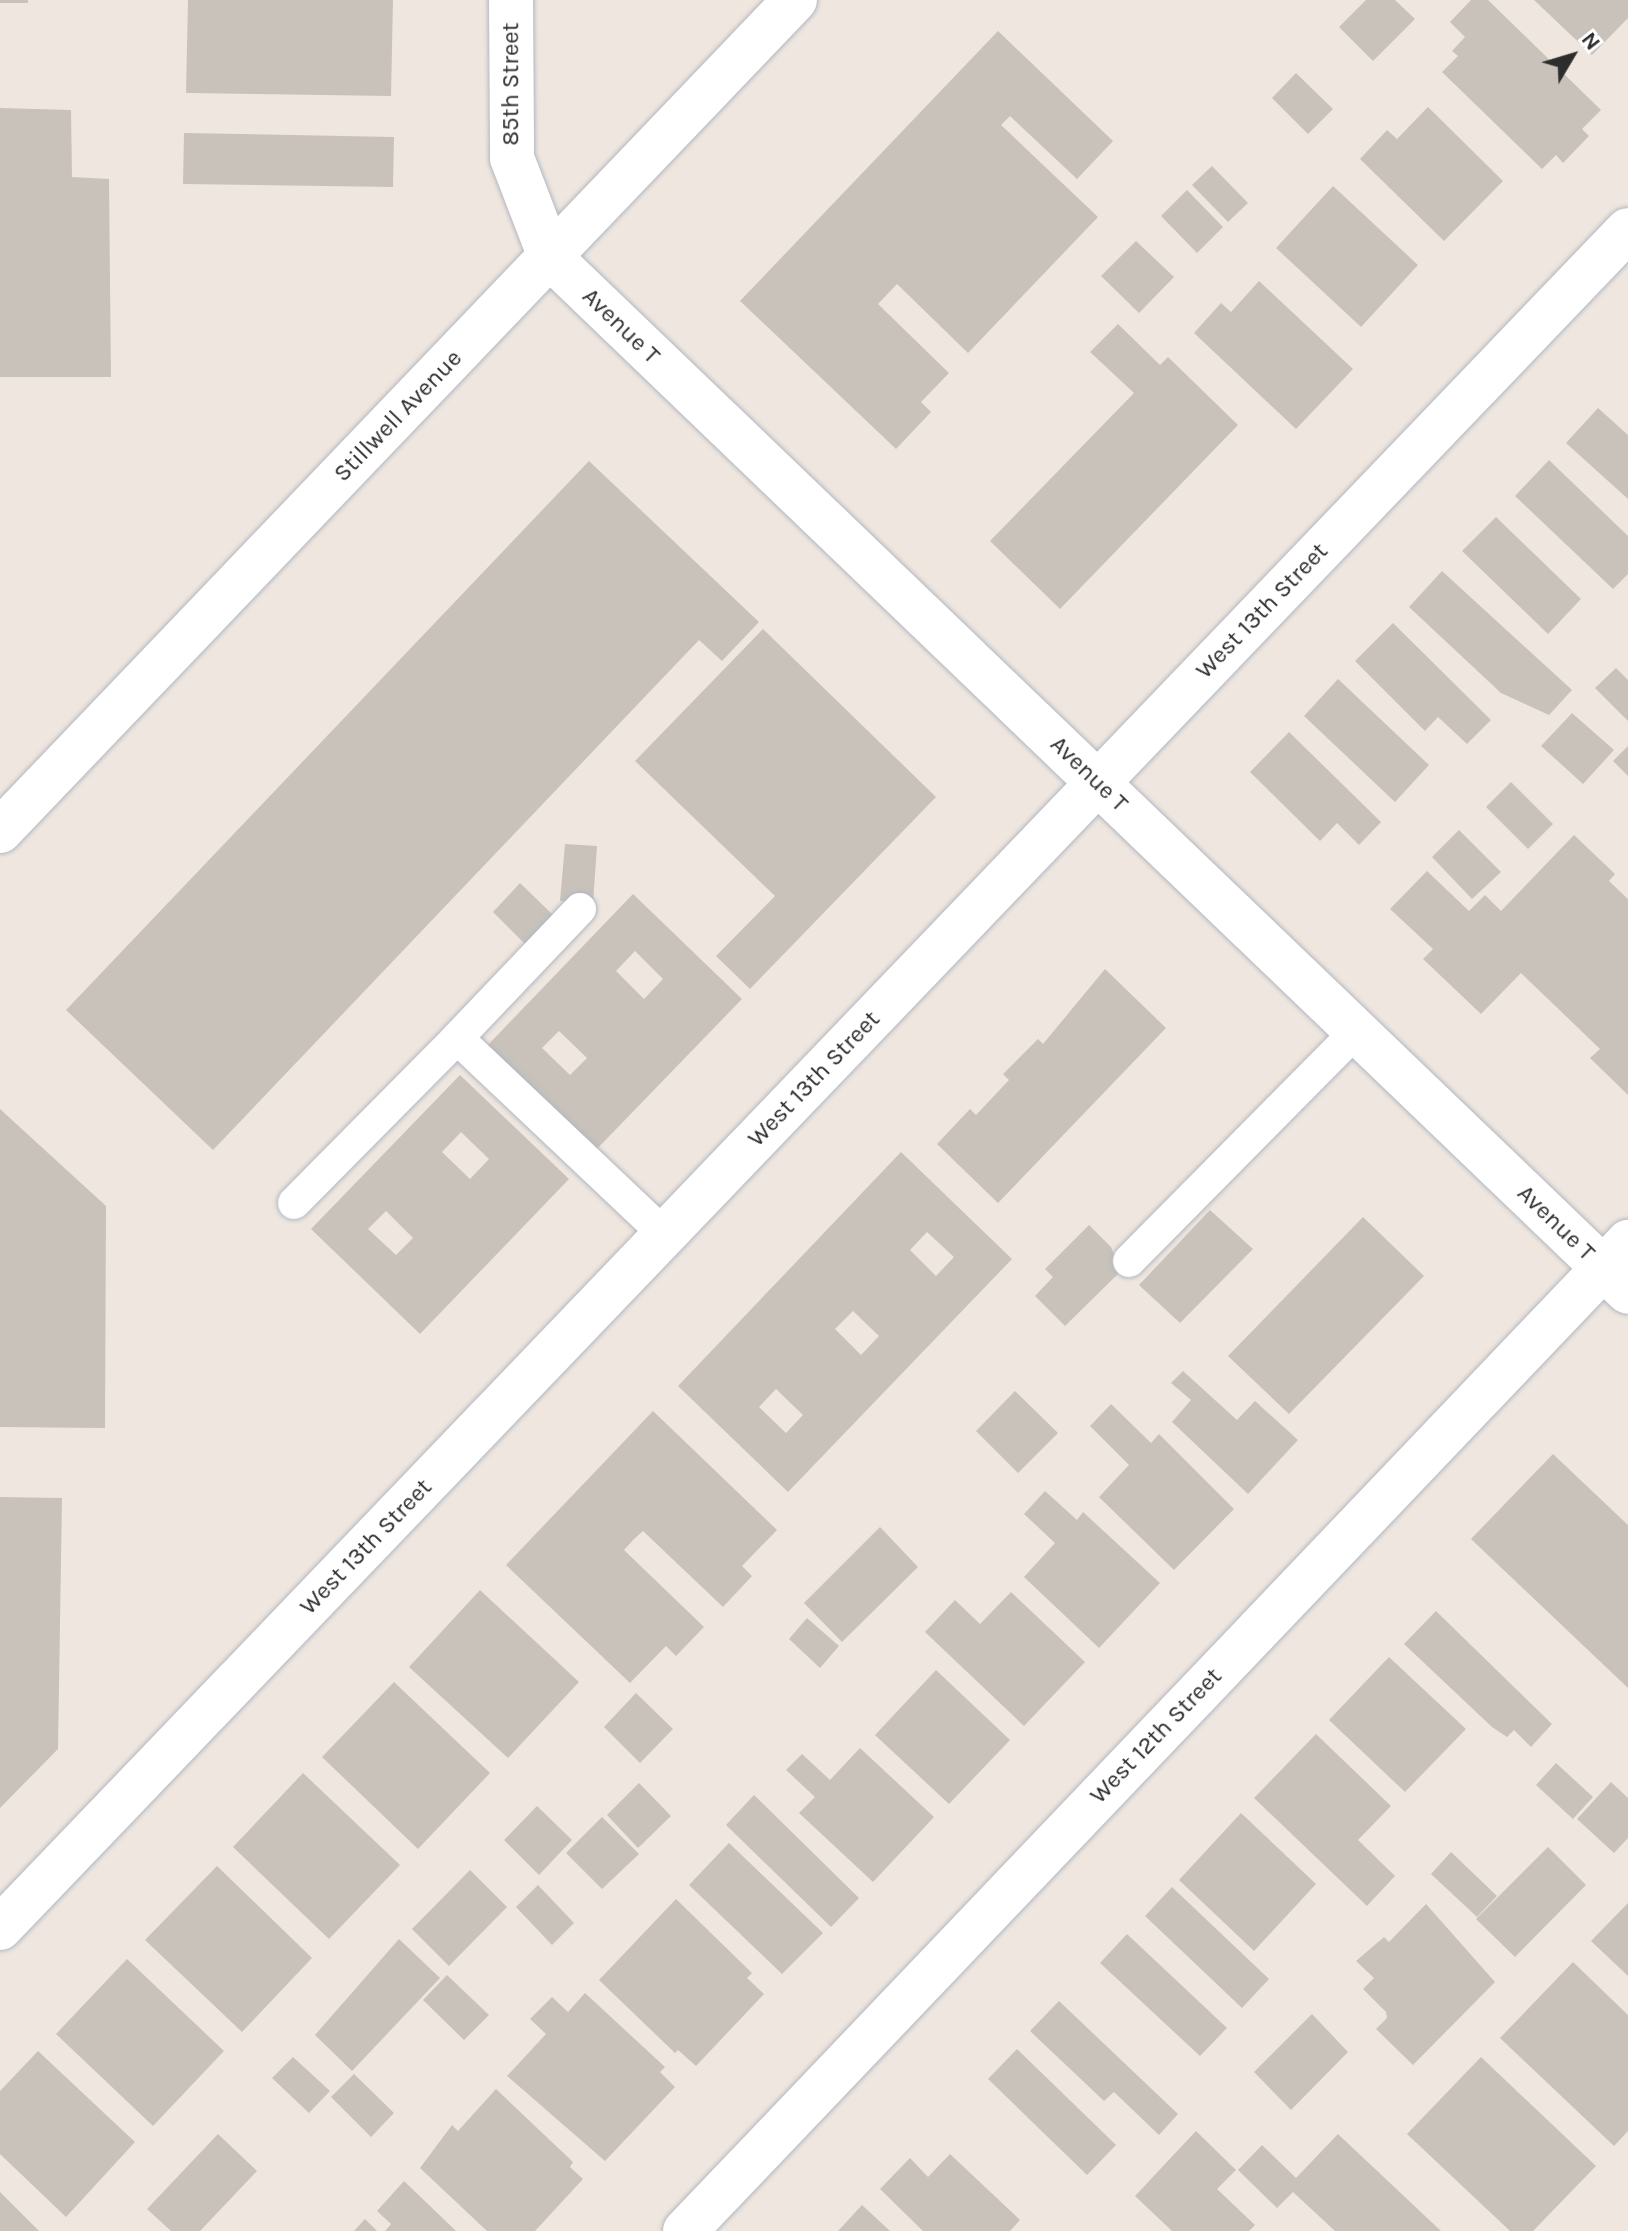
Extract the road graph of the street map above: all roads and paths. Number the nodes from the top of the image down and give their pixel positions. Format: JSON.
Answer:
{"nodes":[{"id":1,"x":511,"y":0,"type":"edge"},
{"id":2,"x":795,"y":0,"type":"edge"},
{"id":3,"x":1628,"y":230,"type":"edge"},
{"id":4,"x":550,"y":257,"type":"junction"},
{"id":5,"x":1098,"y":783,"type":"junction"},
{"id":6,"x":0,"y":831,"type":"edge"},
{"id":7,"x":580,"y":909,"type":"dead end"},
{"id":8,"x":1357,"y":1031,"type":"junction"},
{"id":9,"x":457,"y":1038,"type":"junction"},
{"id":10,"x":294,"y":1203,"type":"dead end"},
{"id":11,"x":665,"y":1235,"type":"junction"},
{"id":12,"x":1129,"y":1261,"type":"dead end"},
{"id":13,"x":1620,"y":1267,"type":"edge"},
{"id":14,"x":0,"y":1928,"type":"edge"},
{"id":15,"x":685,"y":2231,"type":"edge"}],
"edges":[{"from":1,"to":4,"type":"street","name":"85th Street"},
{"from":2,"to":4,"type":"street","name":"Stillwell Avenue"},
{"from":3,"to":5,"type":"street","name":"West 13th Street"},
{"from":4,"to":5,"type":"street","name":"Avenue T"},
{"from":4,"to":6,"type":"street","name":"Stillwell Avenue"},
{"from":5,"to":8,"type":"street","name":"Avenue T"},
{"from":5,"to":11,"type":"street","name":"West 13th Street"},
{"from":7,"to":9,"type":"lane"},
{"from":8,"to":12,"type":"lane"},
{"from":8,"to":13,"type":"street","name":"Avenue T"},
{"from":9,"to":10,"type":"lane"},
{"from":9,"to":11,"type":"lane"},
{"from":11,"to":14,"type":"street","name":"West 13th Street"},
{"from":13,"to":15,"type":"street","name":"West 12th Street"}]}
